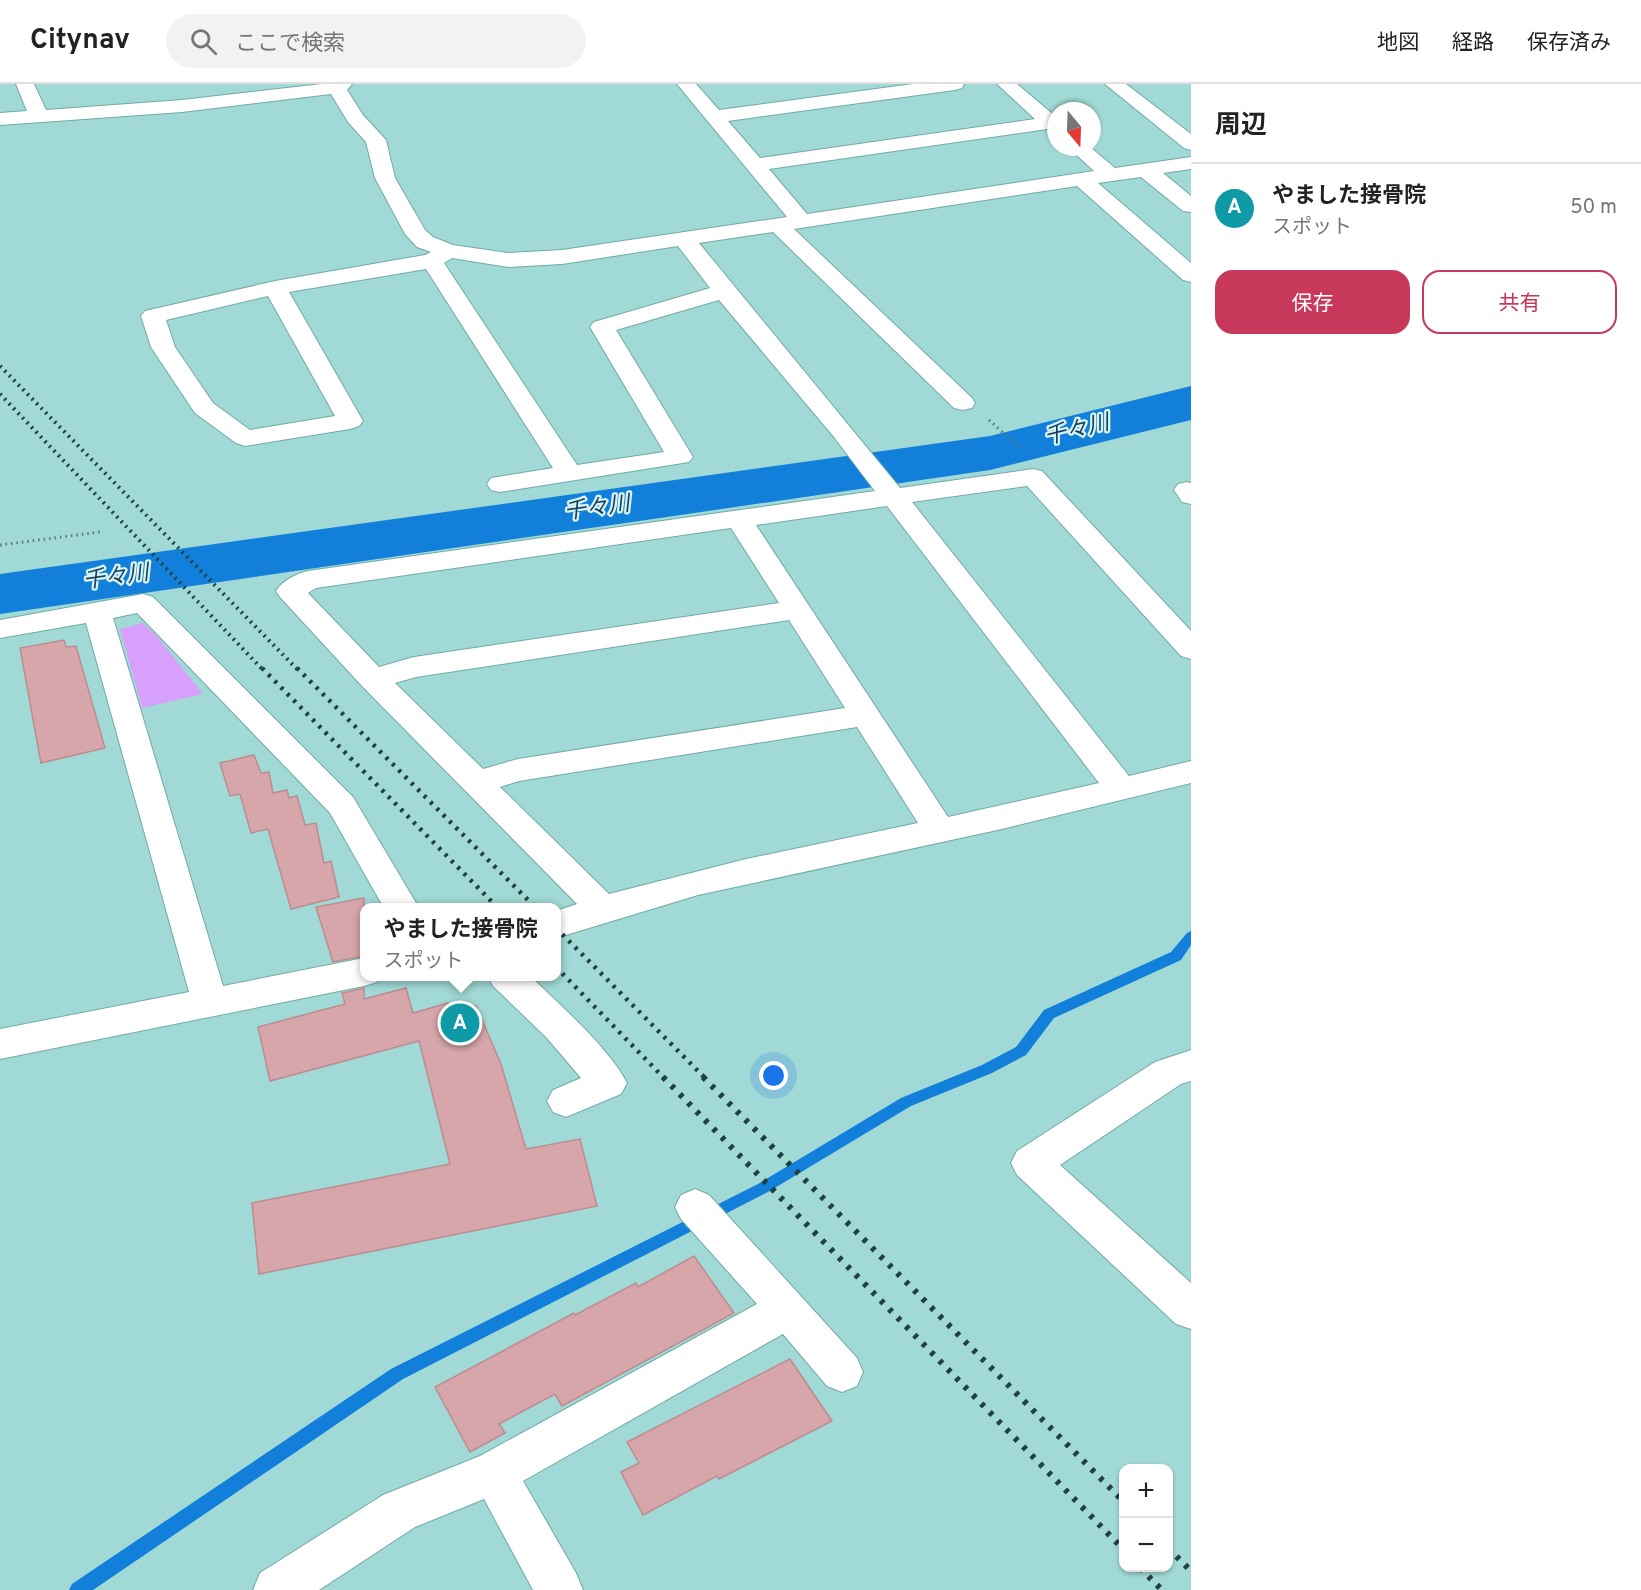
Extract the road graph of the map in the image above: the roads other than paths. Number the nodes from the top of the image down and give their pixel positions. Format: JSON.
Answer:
{"nodes":[{"id":1,"x":25,"y":84,"type":"edge"},
{"id":2,"x":686,"y":84,"type":"edge"},
{"id":3,"x":956,"y":84,"type":"edge"},
{"id":4,"x":1006,"y":84,"type":"edge"},
{"id":5,"x":1114,"y":84,"type":"edge"},
{"id":6,"x":340,"y":86,"type":"edge"},
{"id":7,"x":38,"y":115,"type":"junction"},
{"id":8,"x":714,"y":117,"type":"junction"},
{"id":9,"x":0,"y":119,"type":"edge"},
{"id":10,"x":1047,"y":120,"type":"edge"},
{"id":11,"x":1047,"y":126,"type":"edge"},
{"id":12,"x":1191,"y":144,"type":"edge"},
{"id":13,"x":1089,"y":156,"type":"edge"},
{"id":14,"x":1191,"y":163,"type":"edge"},
{"id":15,"x":754,"y":165,"type":"junction"},
{"id":16,"x":1146,"y":170,"type":"junction"},
{"id":17,"x":1111,"y":175,"type":"junction"},
{"id":18,"x":1082,"y":180,"type":"junction"},
{"id":19,"x":1191,"y":206,"type":"edge"},
{"id":20,"x":802,"y":221,"type":"junction"},
{"id":21,"x":777,"y":225,"type":"junction"},
{"id":22,"x":684,"y":239,"type":"junction"},
{"id":23,"x":440,"y":256,"type":"junction"},
{"id":24,"x":1191,"y":274,"type":"edge"},
{"id":25,"x":275,"y":288,"type":"junction"},
{"id":26,"x":724,"y":291,"type":"junction"},
{"id":27,"x":963,"y":403,"type":"road end"},
{"id":28,"x":570,"y":474,"type":"junction"},
{"id":29,"x":500,"y":484,"type":"dead end"},
{"id":30,"x":890,"y":491,"type":"junction"},
{"id":31,"x":738,"y":518,"type":"junction"},
{"id":32,"x":795,"y":610,"type":"junction"},
{"id":33,"x":97,"y":611,"type":"junction"},
{"id":34,"x":0,"y":629,"type":"edge"},
{"id":35,"x":1191,"y":648,"type":"edge"},
{"id":36,"x":373,"y":679,"type":"junction"},
{"id":37,"x":865,"y":715,"type":"junction"},
{"id":38,"x":1191,"y":772,"type":"edge"},
{"id":39,"x":479,"y":782,"type":"junction"},
{"id":40,"x":1122,"y":790,"type":"junction"},
{"id":41,"x":940,"y":831,"type":"junction"},
{"id":42,"x":399,"y":903,"type":"edge"},
{"id":43,"x":602,"y":908,"type":"junction"},
{"id":44,"x":561,"y":923,"type":"edge"},
{"id":45,"x":360,"y":973,"type":"edge"},
{"id":46,"x":511,"y":981,"type":"edge"},
{"id":47,"x":210,"y":1003,"type":"junction"},
{"id":48,"x":0,"y":1044,"type":"edge"},
{"id":49,"x":1191,"y":1065,"type":"edge"},
{"id":50,"x":566,"y":1101,"type":"dead end"},
{"id":51,"x":702,"y":1215,"type":"dead end"},
{"id":52,"x":788,"y":1309,"type":"junction"},
{"id":53,"x":1191,"y":1310,"type":"edge"},
{"id":54,"x":842,"y":1372,"type":"dead end"},
{"id":55,"x":494,"y":1473,"type":"junction"},
{"id":56,"x":277,"y":1590,"type":"edge"},
{"id":57,"x":559,"y":1590,"type":"edge"}],
"edges":[{"from":1,"to":7,"type":"street"},
{"from":2,"to":8,"type":"street"},
{"from":3,"to":8,"type":"street"},
{"from":4,"to":10,"type":"street"},
{"from":5,"to":12,"type":"street"},
{"from":6,"to":7,"type":"street"},
{"from":6,"to":23,"type":"street"},
{"from":7,"to":9,"type":"street"},
{"from":8,"to":15,"type":"street"},
{"from":11,"to":15,"type":"street"},
{"from":13,"to":17,"type":"street"},
{"from":14,"to":16,"type":"street"},
{"from":15,"to":20,"type":"street"},
{"from":16,"to":17,"type":"street"},
{"from":16,"to":19,"type":"street"},
{"from":17,"to":18,"type":"street"},
{"from":18,"to":20,"type":"street"},
{"from":18,"to":24,"type":"street"},
{"from":20,"to":21,"type":"street"},
{"from":21,"to":22,"type":"street"},
{"from":21,"to":27,"type":"street"},
{"from":22,"to":23,"type":"street"},
{"from":22,"to":26,"type":"street"},
{"from":23,"to":25,"type":"street"},
{"from":23,"to":28,"type":"street"},
{"from":25,"to":25,"type":"street"},
{"from":26,"to":28,"type":"street"},
{"from":26,"to":30,"type":"street"},
{"from":28,"to":29,"type":"street"},
{"from":30,"to":31,"type":"street"},
{"from":30,"to":35,"type":"street"},
{"from":30,"to":40,"type":"street"},
{"from":31,"to":32,"type":"street"},
{"from":31,"to":36,"type":"street"},
{"from":32,"to":36,"type":"street"},
{"from":32,"to":37,"type":"street"},
{"from":33,"to":34,"type":"street"},
{"from":33,"to":42,"type":"street"},
{"from":33,"to":47,"type":"street"},
{"from":36,"to":39,"type":"street"},
{"from":37,"to":39,"type":"street"},
{"from":37,"to":41,"type":"street"},
{"from":38,"to":40,"type":"street"},
{"from":39,"to":43,"type":"street"},
{"from":40,"to":41,"type":"street"},
{"from":41,"to":43,"type":"street"},
{"from":43,"to":44,"type":"street"},
{"from":45,"to":47,"type":"street"},
{"from":46,"to":50,"type":"street"},
{"from":47,"to":48,"type":"street"},
{"from":49,"to":53,"type":"street"},
{"from":51,"to":52,"type":"street"},
{"from":52,"to":54,"type":"street"},
{"from":52,"to":55,"type":"street"},
{"from":55,"to":56,"type":"street"},
{"from":55,"to":57,"type":"street"}]}
